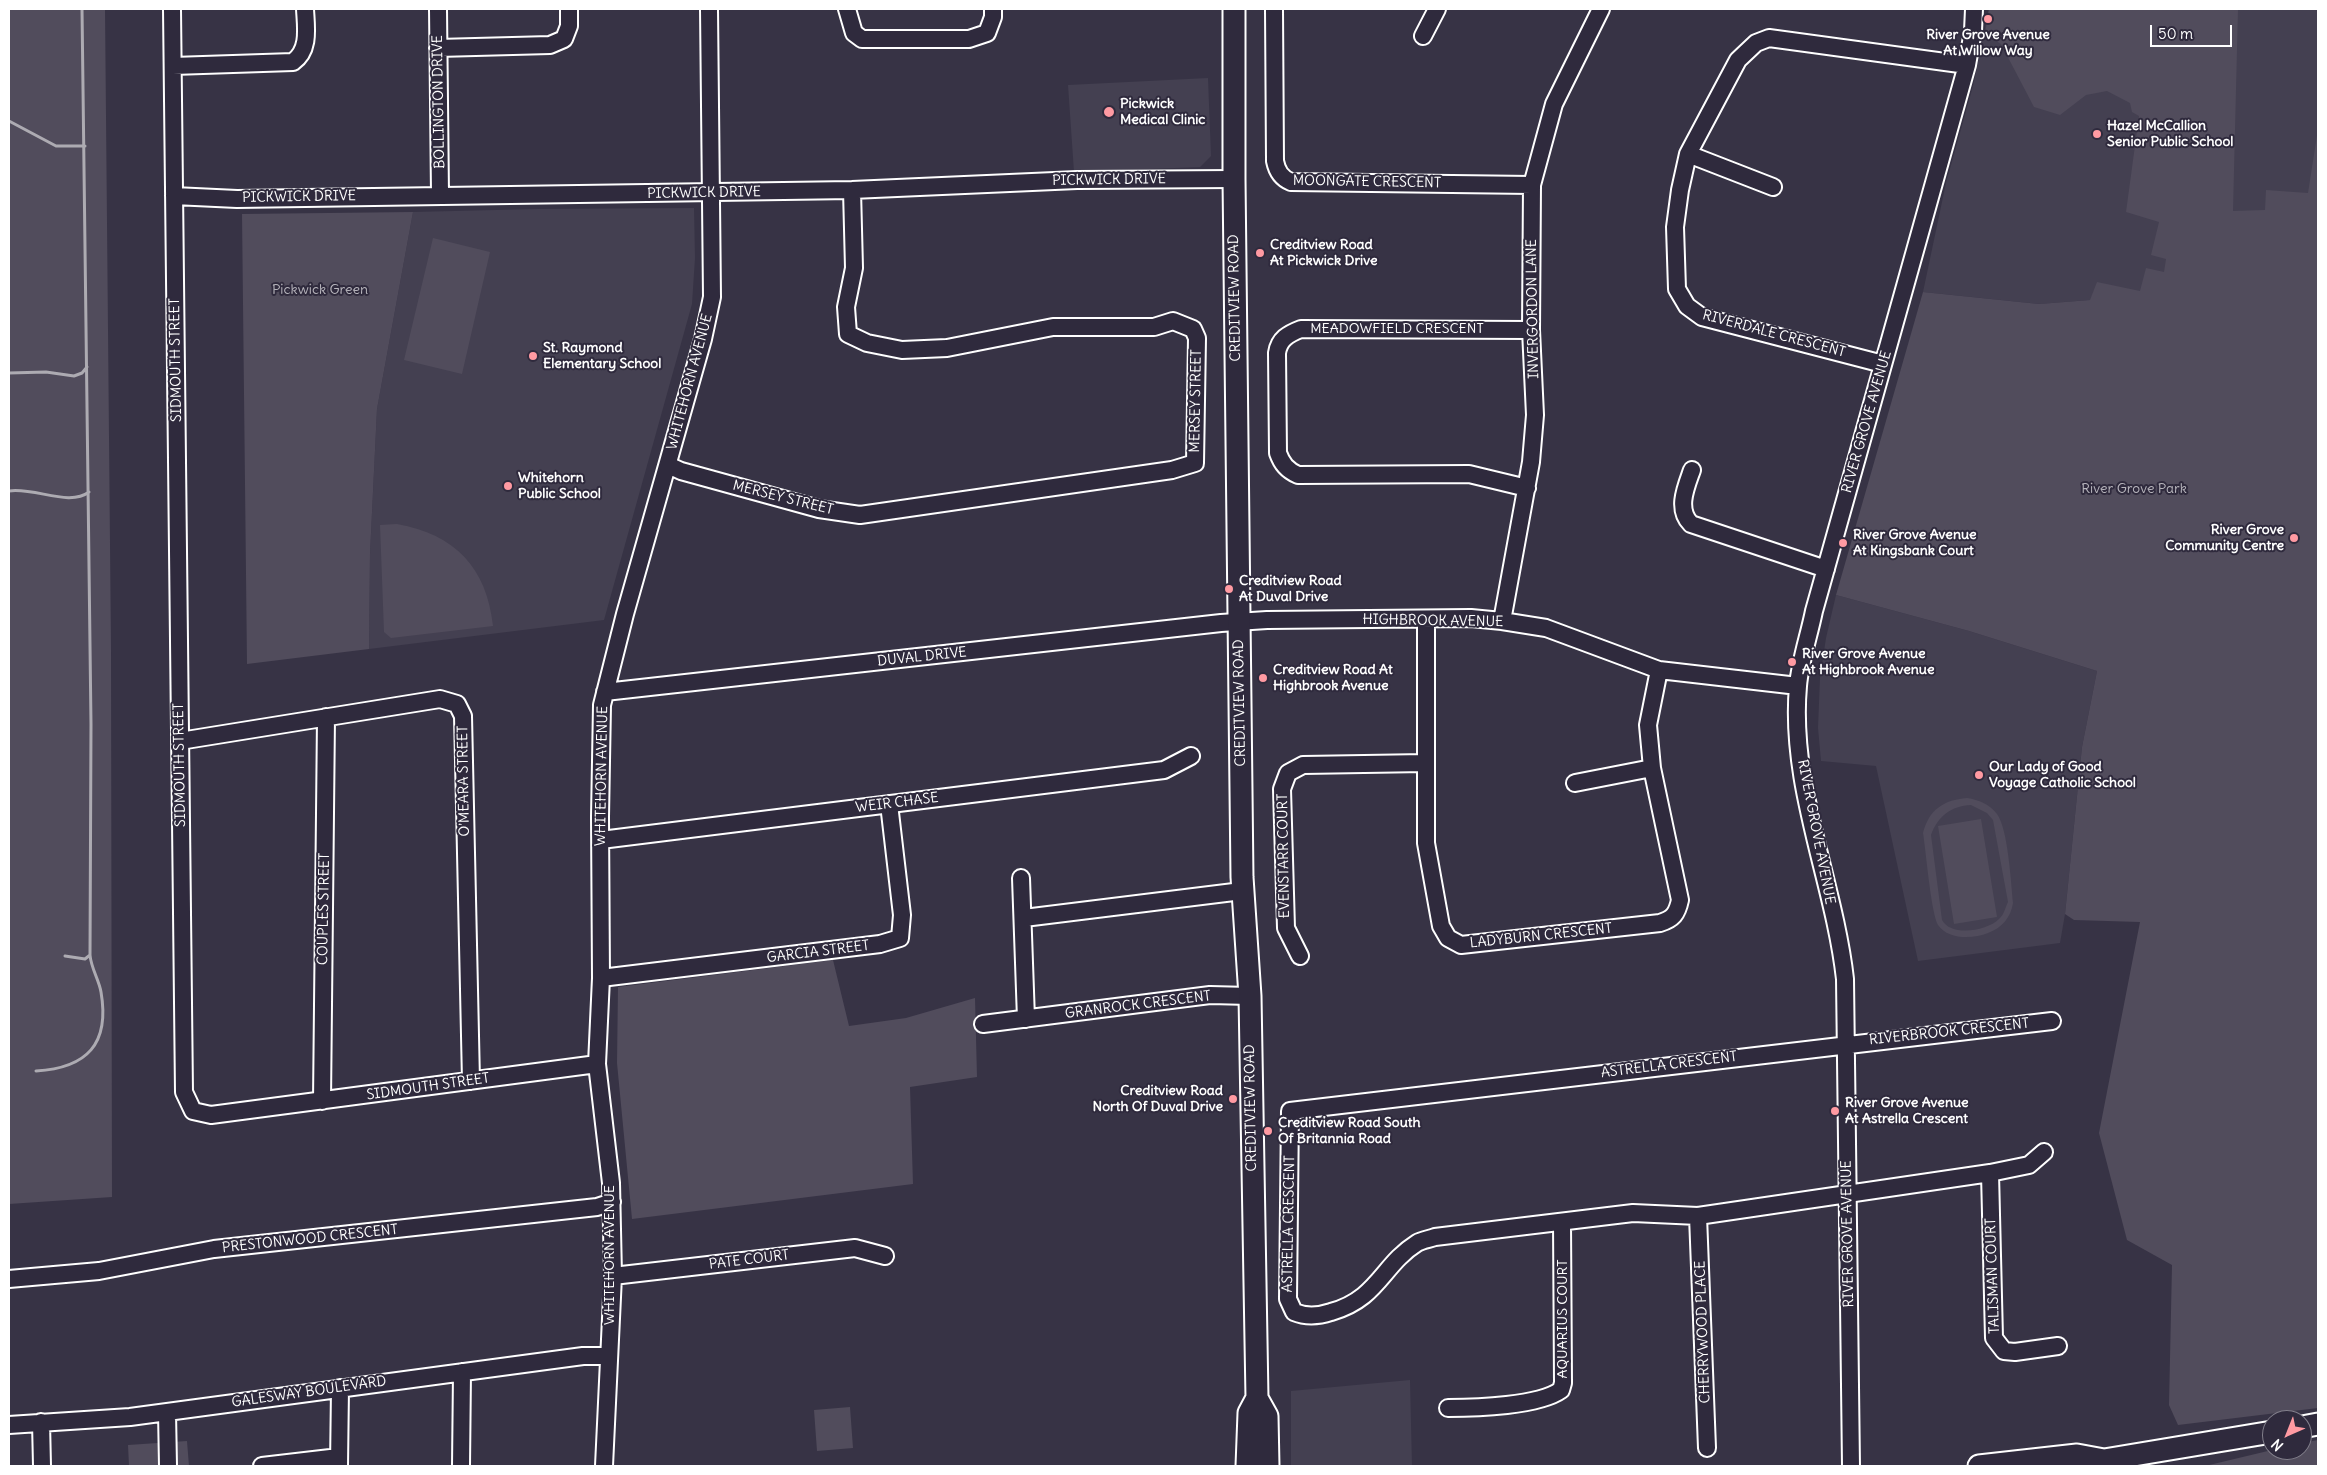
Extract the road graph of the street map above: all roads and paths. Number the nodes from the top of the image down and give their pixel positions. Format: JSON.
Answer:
{"nodes":[{"id":1,"x":172,"y":9,"type":"edge"},
{"id":2,"x":305,"y":9,"type":"edge"},
{"id":3,"x":438,"y":9,"type":"edge"},
{"id":4,"x":569,"y":9,"type":"edge"},
{"id":5,"x":709,"y":9,"type":"edge"},
{"id":6,"x":847,"y":9,"type":"edge"},
{"id":7,"x":993,"y":9,"type":"edge"},
{"id":8,"x":1234,"y":9,"type":"edge"},
{"id":9,"x":1274,"y":9,"type":"edge"},
{"id":10,"x":1437,"y":9,"type":"edge"},
{"id":11,"x":1601,"y":9,"type":"edge"},
{"id":12,"x":1974,"y":9,"type":"edge"},
{"id":13,"x":1423,"y":36,"type":"dead end"},
{"id":14,"x":438,"y":48,"type":"junction"},
{"id":15,"x":1967,"y":65,"type":"junction"},
{"id":16,"x":173,"y":66,"type":"junction"},
{"id":17,"x":1688,"y":154,"type":"junction"},
{"id":18,"x":1234,"y":178,"type":"junction"},
{"id":19,"x":1532,"y":184,"type":"junction"},
{"id":20,"x":1773,"y":188,"type":"dead end"},
{"id":21,"x":852,"y":190,"type":"junction"},
{"id":22,"x":712,"y":193,"type":"junction"},
{"id":23,"x":440,"y":195,"type":"junction"},
{"id":24,"x":174,"y":196,"type":"junction"},
{"id":25,"x":1531,"y":330,"type":"junction"},
{"id":26,"x":1883,"y":364,"type":"junction"},
{"id":27,"x":668,"y":465,"type":"junction"},
{"id":28,"x":1692,"y":470,"type":"dead end"},
{"id":29,"x":1527,"y":488,"type":"junction"},
{"id":30,"x":1826,"y":569,"type":"junction"},
{"id":31,"x":1426,"y":619,"type":"junction"},
{"id":32,"x":1502,"y":621,"type":"junction"},
{"id":33,"x":1239,"y":622,"type":"junction"},
{"id":34,"x":1659,"y":670,"type":"junction"},
{"id":35,"x":1798,"y":686,"type":"junction"},
{"id":36,"x":605,"y":692,"type":"junction"},
{"id":37,"x":326,"y":717,"type":"junction"},
{"id":38,"x":180,"y":741,"type":"junction"},
{"id":39,"x":1191,"y":756,"type":"dead end"},
{"id":40,"x":1425,"y":763,"type":"junction"},
{"id":41,"x":1652,"y":768,"type":"junction"},
{"id":42,"x":1575,"y":782,"type":"dead end"},
{"id":43,"x":889,"y":804,"type":"junction"},
{"id":44,"x":601,"y":840,"type":"junction"},
{"id":45,"x":1021,"y":878,"type":"dead end"},
{"id":46,"x":1242,"y":891,"type":"junction"},
{"id":47,"x":1024,"y":918,"type":"junction"},
{"id":48,"x":1300,"y":956,"type":"dead end"},
{"id":49,"x":601,"y":978,"type":"junction"},
{"id":50,"x":1250,"y":996,"type":"junction"},
{"id":51,"x":1026,"y":1019,"type":"junction"},
{"id":52,"x":2052,"y":1021,"type":"dead end"},
{"id":53,"x":983,"y":1024,"type":"dead end"},
{"id":54,"x":1846,"y":1044,"type":"junction"},
{"id":55,"x":597,"y":1064,"type":"junction"},
{"id":56,"x":470,"y":1081,"type":"junction"},
{"id":57,"x":322,"y":1100,"type":"junction"},
{"id":58,"x":2044,"y":1152,"type":"dead end"},
{"id":59,"x":1990,"y":1173,"type":"junction"},
{"id":60,"x":1847,"y":1194,"type":"junction"},
{"id":61,"x":612,"y":1202,"type":"junction"},
{"id":62,"x":1698,"y":1216,"type":"junction"},
{"id":63,"x":1562,"y":1222,"type":"junction"},
{"id":64,"x":884,"y":1256,"type":"dead end"},
{"id":65,"x":613,"y":1276,"type":"junction"},
{"id":66,"x":9,"y":1279,"type":"edge"},
{"id":67,"x":2058,"y":1346,"type":"dead end"},
{"id":68,"x":608,"y":1356,"type":"junction"},
{"id":69,"x":462,"y":1372,"type":"junction"},
{"id":70,"x":340,"y":1388,"type":"junction"},
{"id":71,"x":1258,"y":1398,"type":"junction"},
{"id":72,"x":1448,"y":1408,"type":"dead end"},
{"id":73,"x":167,"y":1412,"type":"junction"},
{"id":74,"x":41,"y":1422,"type":"junction"},
{"id":75,"x":9,"y":1425,"type":"edge"},
{"id":76,"x":2262,"y":1434,"type":"edge"},
{"id":77,"x":1707,"y":1448,"type":"dead end"},
{"id":78,"x":339,"y":1462,"type":"edge"},
{"id":79,"x":2098,"y":1463,"type":"edge"},
{"id":80,"x":42,"y":1466,"type":"edge"},
{"id":81,"x":168,"y":1466,"type":"edge"},
{"id":82,"x":262,"y":1466,"type":"edge"},
{"id":83,"x":460,"y":1466,"type":"edge"},
{"id":84,"x":604,"y":1466,"type":"edge"},
{"id":85,"x":1247,"y":1466,"type":"edge"},
{"id":86,"x":1268,"y":1466,"type":"edge"},
{"id":87,"x":1851,"y":1466,"type":"edge"},
{"id":88,"x":1979,"y":1466,"type":"edge"}],
"edges":[{"from":1,"to":16,"type":"street","name":"SIDMOUTH STREET"},
{"from":2,"to":16,"type":"street"},
{"from":3,"to":14,"type":"street","name":"BOLLINGTON DRIVE"},
{"from":4,"to":14,"type":"street"},
{"from":5,"to":22,"type":"street","name":"WHITEHORN AVENUE"},
{"from":6,"to":7,"type":"street"},
{"from":8,"to":18,"type":"main road","name":"CREDITVIEW ROAD"},
{"from":9,"to":19,"type":"street","name":"MOONGATE CRESCENT"},
{"from":10,"to":13,"type":"street"},
{"from":11,"to":19,"type":"street","name":"INVERGORDON LANE"},
{"from":12,"to":15,"type":"street","name":"RIVER GROVE AVENUE"},
{"from":14,"to":23,"type":"street","name":"BOLLINGTON DRIVE"},
{"from":15,"to":17,"type":"street","name":"RIVERDALE CRESCENT"},
{"from":15,"to":26,"type":"street","name":"RIVER GROVE AVENUE"},
{"from":16,"to":24,"type":"street","name":"SIDMOUTH STREET"},
{"from":17,"to":20,"type":"street"},
{"from":17,"to":26,"type":"street","name":"RIVERDALE CRESCENT"},
{"from":18,"to":21,"type":"street","name":"PICKWICK DRIVE"},
{"from":18,"to":33,"type":"main road","name":"CREDITVIEW ROAD"},
{"from":19,"to":25,"type":"street","name":"INVERGORDON LANE"},
{"from":21,"to":22,"type":"street","name":"PICKWICK DRIVE"},
{"from":21,"to":27,"type":"street","name":"MERSEY STREET"},
{"from":22,"to":23,"type":"street","name":"PICKWICK DRIVE"},
{"from":22,"to":27,"type":"street","name":"WHITEHORN AVENUE"},
{"from":23,"to":24,"type":"street","name":"PICKWICK DRIVE"},
{"from":24,"to":38,"type":"street","name":"SIDMOUTH STREET"},
{"from":25,"to":29,"type":"street","name":"INVERGORDON LANE"},
{"from":25,"to":29,"type":"street","name":"MEADOWFIELD CRESCENT"},
{"from":26,"to":30,"type":"street","name":"RIVER GROVE AVENUE"},
{"from":27,"to":36,"type":"street","name":"WHITEHORN AVENUE"},
{"from":28,"to":30,"type":"street"},
{"from":29,"to":32,"type":"street","name":"INVERGORDON LANE"},
{"from":30,"to":35,"type":"street","name":"RIVER GROVE AVENUE"},
{"from":31,"to":32,"type":"street","name":"HIGHBROOK AVENUE"},
{"from":31,"to":33,"type":"street","name":"HIGHBROOK AVENUE"},
{"from":31,"to":40,"type":"street","name":"LADYBURN CRESCENT"},
{"from":32,"to":34,"type":"street","name":"HIGHBROOK AVENUE"},
{"from":33,"to":36,"type":"street","name":"DUVAL DRIVE"},
{"from":33,"to":46,"type":"main road","name":"CREDITVIEW ROAD"},
{"from":34,"to":35,"type":"street","name":"HIGHBROOK AVENUE"},
{"from":34,"to":41,"type":"street","name":"LADYBURN CRESCENT"},
{"from":35,"to":54,"type":"street","name":"RIVER GROVE AVENUE"},
{"from":36,"to":44,"type":"street","name":"WHITEHORN AVENUE"},
{"from":37,"to":38,"type":"street","name":"O'MEARA STREET"},
{"from":37,"to":56,"type":"street","name":"O'MEARA STREET"},
{"from":37,"to":57,"type":"street","name":"COUPLES STREET"},
{"from":38,"to":57,"type":"street","name":"SIDMOUTH STREET"},
{"from":39,"to":43,"type":"street","name":"WEIR CHASE"},
{"from":40,"to":41,"type":"street","name":"LADYBURN CRESCENT"},
{"from":40,"to":48,"type":"street","name":"EVENSTARR COURT"},
{"from":41,"to":42,"type":"street"},
{"from":43,"to":44,"type":"street","name":"WEIR CHASE"},
{"from":43,"to":49,"type":"street","name":"GARCIA STREET"},
{"from":44,"to":49,"type":"street","name":"WHITEHORN AVENUE"},
{"from":45,"to":47,"type":"street"},
{"from":46,"to":47,"type":"street"},
{"from":46,"to":50,"type":"main road","name":"CREDITVIEW ROAD"},
{"from":47,"to":51,"type":"street"},
{"from":49,"to":55,"type":"street","name":"WHITEHORN AVENUE"},
{"from":50,"to":51,"type":"street","name":"GRANROCK CRESCENT"},
{"from":50,"to":71,"type":"main road","name":"CREDITVIEW ROAD"},
{"from":51,"to":53,"type":"street","name":"GRANROCK CRESCENT"},
{"from":52,"to":54,"type":"street","name":"RIVERBROOK CRESCENT"},
{"from":54,"to":60,"type":"street","name":"RIVER GROVE AVENUE"},
{"from":54,"to":63,"type":"street","name":"ASTRELLA CRESCENT"},
{"from":55,"to":56,"type":"street","name":"SIDMOUTH STREET"},
{"from":55,"to":61,"type":"street","name":"WHITEHORN AVENUE"},
{"from":56,"to":57,"type":"street","name":"SIDMOUTH STREET"},
{"from":58,"to":59,"type":"street"},
{"from":59,"to":60,"type":"street"},
{"from":59,"to":67,"type":"street","name":"TALISMAN COURT"},
{"from":60,"to":62,"type":"street","name":"ASTRELLA CRESCENT"},
{"from":60,"to":87,"type":"street","name":"RIVER GROVE AVENUE"},
{"from":61,"to":65,"type":"street","name":"WHITEHORN AVENUE"},
{"from":61,"to":66,"type":"street","name":"PRESTONWOOD CRESCENT"},
{"from":62,"to":63,"type":"street","name":"ASTRELLA CRESCENT"},
{"from":62,"to":77,"type":"street","name":"CHERRYWOOD PLACE"},
{"from":63,"to":72,"type":"street","name":"AQUARIUS COURT"},
{"from":64,"to":65,"type":"street","name":"PATE COURT"},
{"from":65,"to":68,"type":"street","name":"WHITEHORN AVENUE"},
{"from":68,"to":69,"type":"street","name":"GALESWAY BOULEVARD"},
{"from":68,"to":84,"type":"street","name":"WHITEHORN AVENUE"},
{"from":69,"to":70,"type":"street","name":"GALESWAY BOULEVARD"},
{"from":69,"to":83,"type":"street"},
{"from":70,"to":73,"type":"street","name":"GALESWAY BOULEVARD"},
{"from":70,"to":78,"type":"street"},
{"from":71,"to":85,"type":"main road","name":"CREDITVIEW ROAD"},
{"from":71,"to":86,"type":"main road","name":"CREDITVIEW ROAD"},
{"from":73,"to":74,"type":"street","name":"GALESWAY BOULEVARD"},
{"from":73,"to":81,"type":"street"},
{"from":74,"to":75,"type":"street","name":"GALESWAY BOULEVARD"},
{"from":74,"to":80,"type":"street"},
{"from":76,"to":79,"type":"main road"},
{"from":78,"to":82,"type":"street"},
{"from":79,"to":88,"type":"main road"}]}
